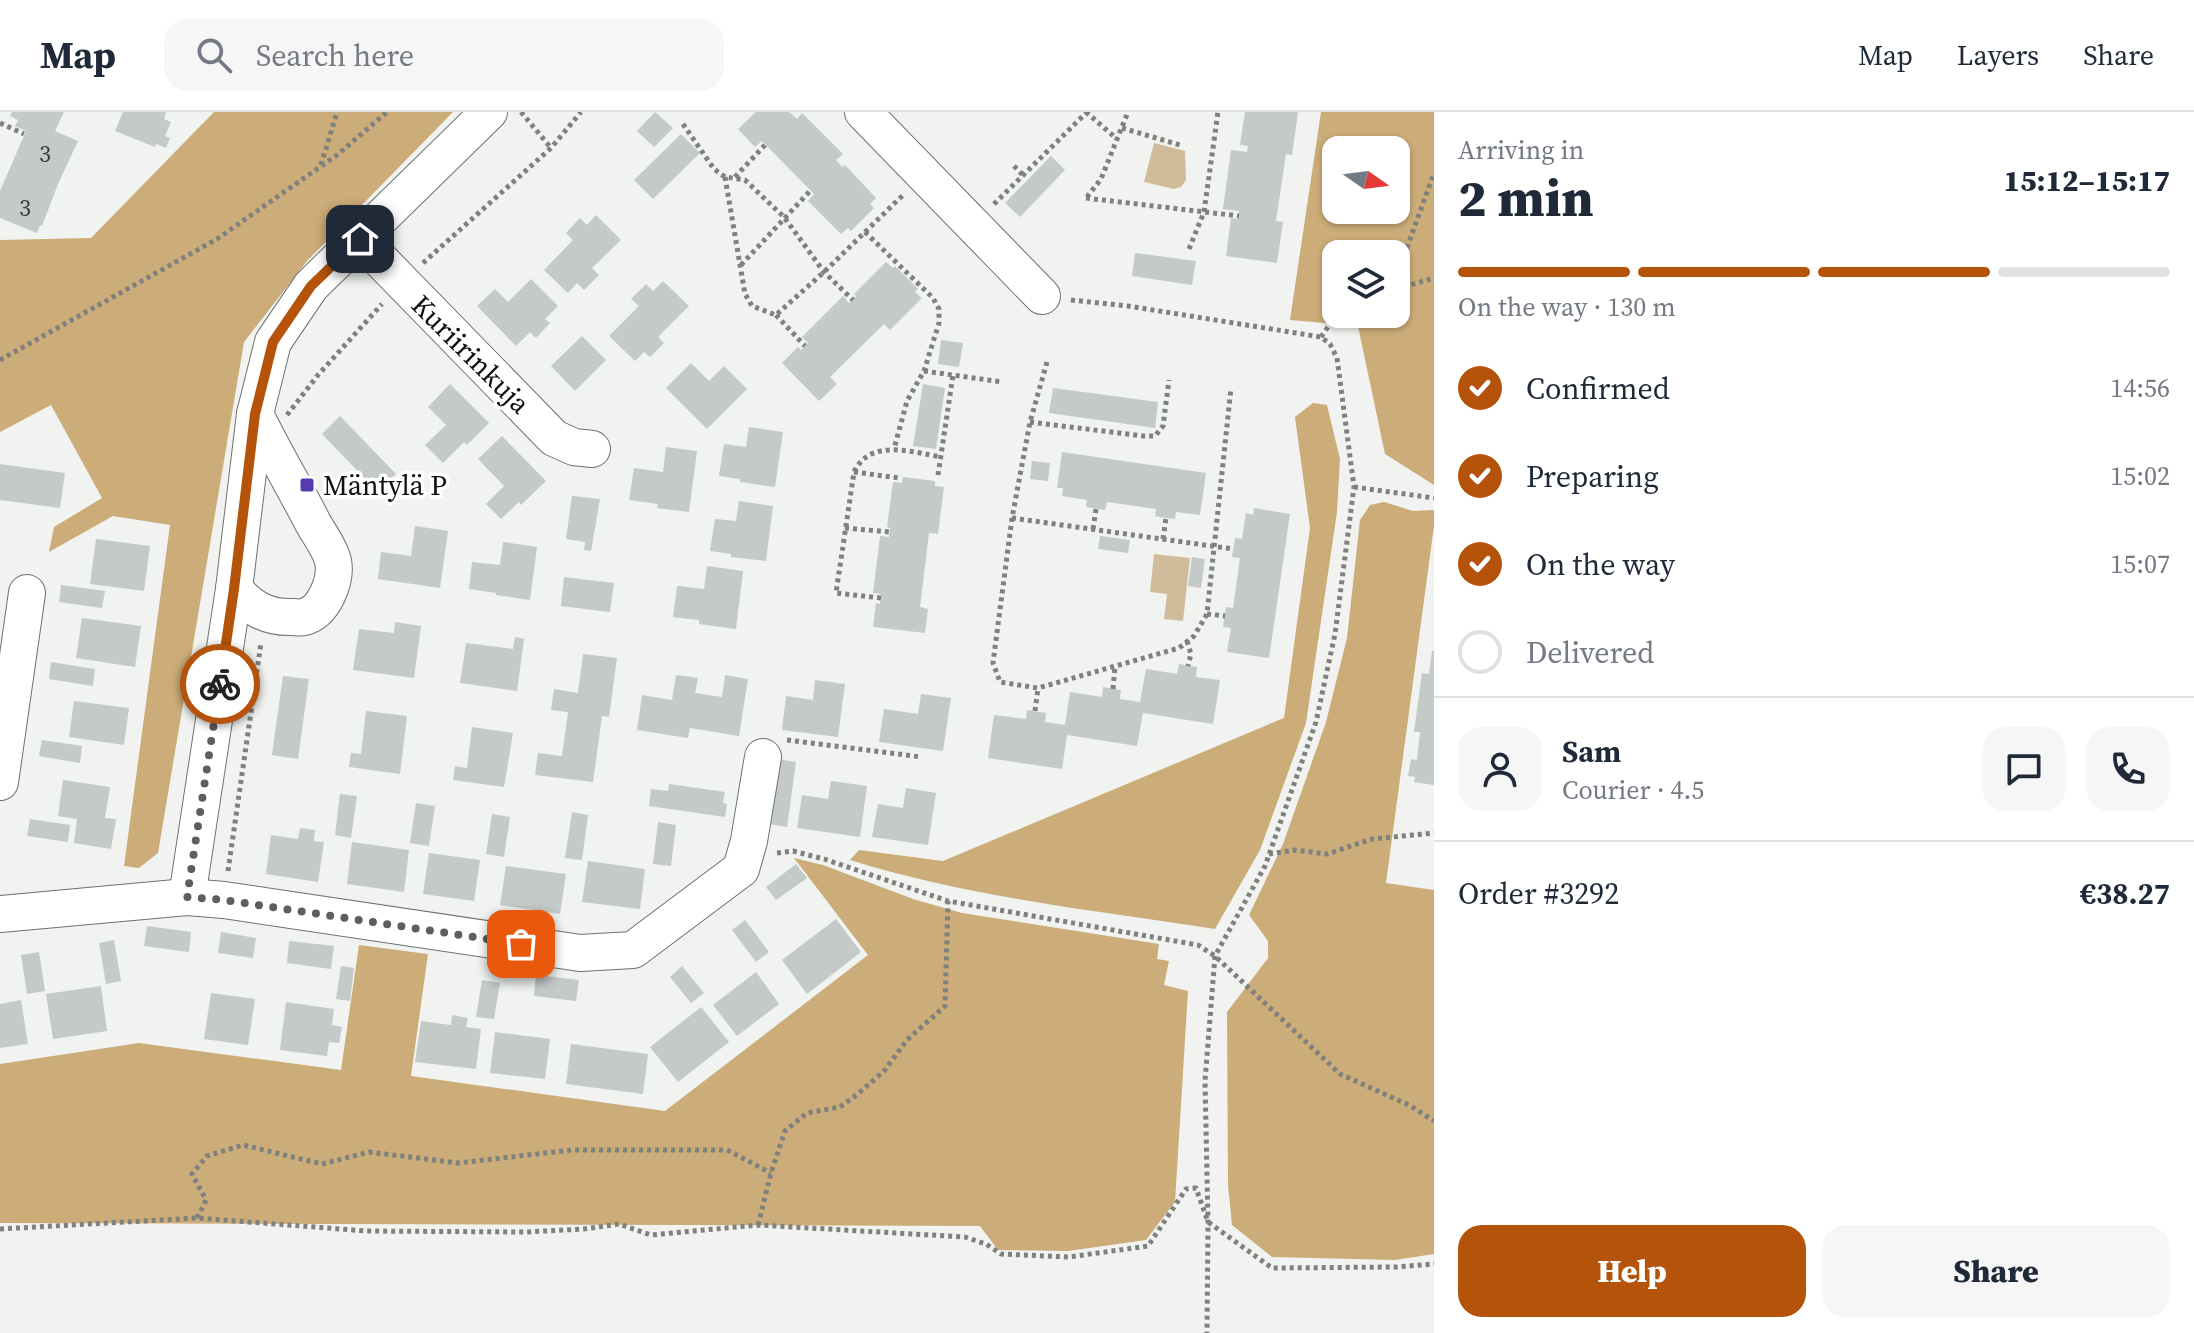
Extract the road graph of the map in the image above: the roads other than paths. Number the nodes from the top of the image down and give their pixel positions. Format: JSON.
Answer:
{"nodes":[{"id":1,"x":489,"y":112,"type":"edge"},
{"id":2,"x":863,"y":112,"type":"edge"},
{"id":3,"x":360,"y":239,"type":"junction"},
{"id":4,"x":1042,"y":296,"type":"road end"},
{"id":5,"x":255,"y":414,"type":"junction"},
{"id":6,"x":592,"y":449,"type":"dead end"},
{"id":7,"x":234,"y":589,"type":"junction"},
{"id":8,"x":27,"y":593,"type":"dead end"},
{"id":9,"x":763,"y":757,"type":"road end"},
{"id":10,"x":0,"y":782,"type":"edge"},
{"id":11,"x":187,"y":897,"type":"junction"},
{"id":12,"x":0,"y":914,"type":"edge"}],
"edges":[{"from":1,"to":3,"type":"street"},
{"from":2,"to":4,"type":"street"},
{"from":3,"to":5,"type":"street"},
{"from":3,"to":6,"type":"street","name":"Kuriirinkuja"},
{"from":5,"to":7,"type":"street"},
{"from":5,"to":7,"type":"street"},
{"from":7,"to":11,"type":"street"},
{"from":8,"to":10,"type":"street"},
{"from":9,"to":11,"type":"street"},
{"from":11,"to":12,"type":"street"}]}
